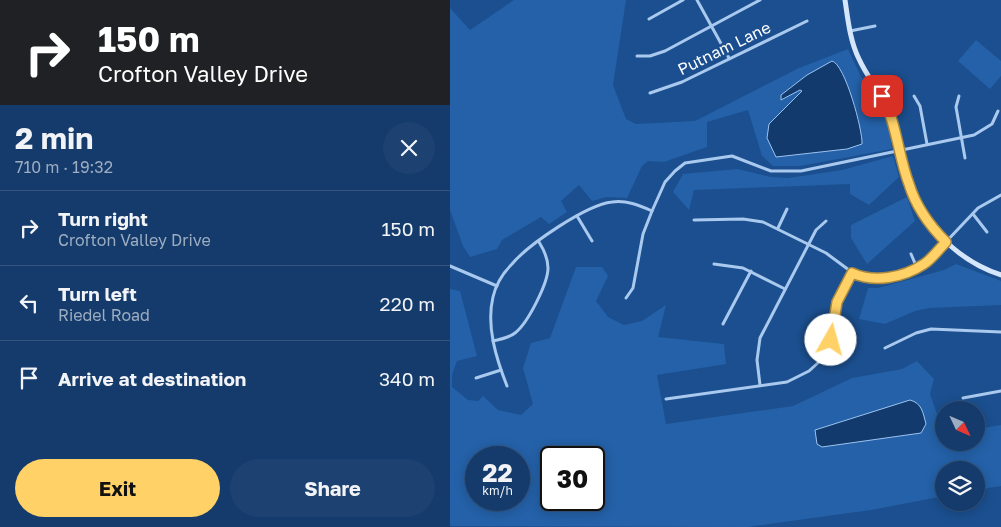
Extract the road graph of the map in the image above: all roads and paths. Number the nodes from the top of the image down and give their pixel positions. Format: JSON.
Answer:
{"nodes":[{"id":1,"x":683,"y":0,"type":"edge"},
{"id":2,"x":697,"y":0,"type":"edge"},
{"id":3,"x":760,"y":0,"type":"edge"},
{"id":4,"x":845,"y":0,"type":"edge"},
{"id":5,"x":649,"y":19,"type":"dead end"},
{"id":6,"x":807,"y":21,"type":"dead end"},
{"id":7,"x":712,"y":26,"type":"junction"},
{"id":8,"x":875,"y":26,"type":"dead end"},
{"id":9,"x":850,"y":31,"type":"junction"},
{"id":10,"x":637,"y":56,"type":"dead end"},
{"id":11,"x":729,"y":58,"type":"junction"},
{"id":12,"x":650,"y":93,"type":"dead end"},
{"id":13,"x":914,"y":96,"type":"dead end"},
{"id":14,"x":959,"y":96,"type":"dead end"},
{"id":15,"x":998,"y":111,"type":"dead end"},
{"id":16,"x":963,"y":138,"type":"junction"},
{"id":17,"x":927,"y":144,"type":"junction"},
{"id":18,"x":900,"y":150,"type":"junction"},
{"id":19,"x":965,"y":158,"type":"dead end"},
{"id":20,"x":1001,"y":195,"type":"edge"},
{"id":21,"x":787,"y":209,"type":"dead end"},
{"id":22,"x":652,"y":211,"type":"junction"},
{"id":23,"x":973,"y":214,"type":"junction"},
{"id":24,"x":577,"y":216,"type":"junction"},
{"id":25,"x":694,"y":220,"type":"dead end"},
{"id":26,"x":826,"y":221,"type":"dead end"},
{"id":27,"x":778,"y":228,"type":"junction"},
{"id":28,"x":987,"y":232,"type":"dead end"},
{"id":29,"x":592,"y":241,"type":"dead end"},
{"id":30,"x":539,"y":242,"type":"junction"},
{"id":31,"x":946,"y":242,"type":"junction"},
{"id":32,"x":809,"y":244,"type":"junction"},
{"id":33,"x":911,"y":254,"type":"dead end"},
{"id":34,"x":714,"y":264,"type":"dead end"},
{"id":35,"x":450,"y":266,"type":"edge"},
{"id":36,"x":917,"y":268,"type":"junction"},
{"id":37,"x":750,"y":271,"type":"junction"},
{"id":38,"x":852,"y":273,"type":"junction"},
{"id":39,"x":1001,"y":274,"type":"edge"},
{"id":40,"x":497,"y":286,"type":"junction"},
{"id":41,"x":785,"y":289,"type":"junction"},
{"id":42,"x":626,"y":298,"type":"dead end"},
{"id":43,"x":723,"y":324,"type":"dead end"},
{"id":44,"x":1001,"y":332,"type":"edge"},
{"id":45,"x":494,"y":341,"type":"junction"},
{"id":46,"x":885,"y":348,"type":"dead end"},
{"id":47,"x":500,"y":370,"type":"junction"},
{"id":48,"x":476,"y":378,"type":"dead end"},
{"id":49,"x":760,"y":385,"type":"junction"},
{"id":50,"x":507,"y":386,"type":"dead end"},
{"id":51,"x":1001,"y":391,"type":"edge"},
{"id":52,"x":963,"y":398,"type":"dead end"},
{"id":53,"x":666,"y":399,"type":"dead end"}],
"edges":[{"from":1,"to":5,"type":"street"},
{"from":2,"to":7,"type":"street"},
{"from":3,"to":7,"type":"street"},
{"from":4,"to":9,"type":"street"},
{"from":6,"to":11,"type":"street","name":"Putnam Lane"},
{"from":7,"to":10,"type":"street"},
{"from":7,"to":11,"type":"street"},
{"from":8,"to":9,"type":"street"},
{"from":9,"to":18,"type":"street"},
{"from":11,"to":12,"type":"street","name":"Putnam Lane"},
{"from":13,"to":17,"type":"street"},
{"from":14,"to":16,"type":"street"},
{"from":15,"to":16,"type":"street"},
{"from":16,"to":17,"type":"street"},
{"from":16,"to":19,"type":"street"},
{"from":17,"to":18,"type":"street"},
{"from":18,"to":22,"type":"street"},
{"from":18,"to":31,"type":"street"},
{"from":20,"to":23,"type":"street"},
{"from":21,"to":27,"type":"street"},
{"from":22,"to":24,"type":"street"},
{"from":22,"to":42,"type":"street"},
{"from":23,"to":28,"type":"street"},
{"from":23,"to":31,"type":"street"},
{"from":24,"to":29,"type":"street"},
{"from":24,"to":30,"type":"street"},
{"from":25,"to":27,"type":"street"},
{"from":26,"to":32,"type":"street"},
{"from":27,"to":32,"type":"street"},
{"from":30,"to":40,"type":"street"},
{"from":30,"to":45,"type":"street"},
{"from":31,"to":36,"type":"street"},
{"from":31,"to":39,"type":"street"},
{"from":32,"to":38,"type":"street"},
{"from":32,"to":41,"type":"street"},
{"from":33,"to":36,"type":"street"},
{"from":34,"to":37,"type":"street"},
{"from":35,"to":40,"type":"street"},
{"from":36,"to":38,"type":"street"},
{"from":37,"to":41,"type":"street"},
{"from":37,"to":43,"type":"street"},
{"from":38,"to":49,"type":"street"},
{"from":40,"to":45,"type":"street"},
{"from":41,"to":49,"type":"street"},
{"from":44,"to":46,"type":"street"},
{"from":45,"to":47,"type":"street"},
{"from":47,"to":48,"type":"street"},
{"from":47,"to":50,"type":"street"},
{"from":49,"to":53,"type":"street"},
{"from":51,"to":52,"type":"street"}]}
